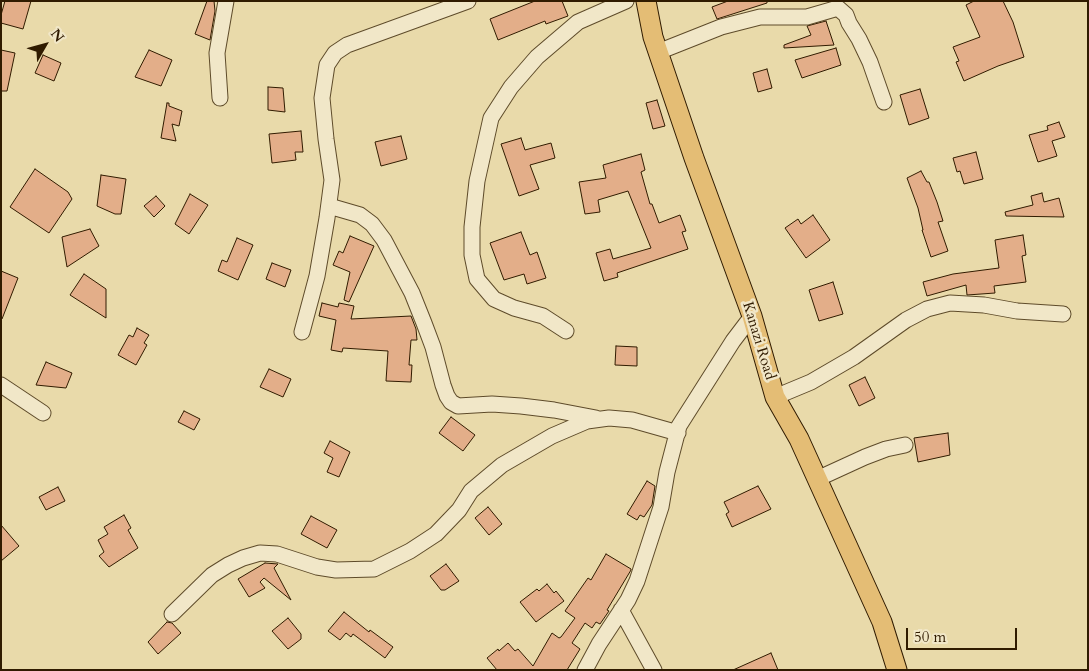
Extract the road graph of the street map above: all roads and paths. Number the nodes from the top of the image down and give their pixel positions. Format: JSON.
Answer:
{"nodes":[{"id":1,"x":226,"y":1,"type":"edge"},
{"id":2,"x":468,"y":1,"type":"edge"},
{"id":3,"x":626,"y":1,"type":"edge"},
{"id":4,"x":646,"y":1,"type":"edge"},
{"id":5,"x":658,"y":52,"type":"junction"},
{"id":6,"x":220,"y":98,"type":"dead end"},
{"id":7,"x":884,"y":102,"type":"dead end"},
{"id":8,"x":328,"y":206,"type":"junction"},
{"id":9,"x":1063,"y":314,"type":"dead end"},
{"id":10,"x":752,"y":316,"type":"junction"},
{"id":11,"x":566,"y":331,"type":"dead end"},
{"id":12,"x":302,"y":332,"type":"dead end"},
{"id":13,"x":1,"y":385,"type":"edge"},
{"id":14,"x":775,"y":397,"type":"junction"},
{"id":15,"x":44,"y":413,"type":"dead end"},
{"id":16,"x":598,"y":419,"type":"junction"},
{"id":17,"x":678,"y":433,"type":"junction"},
{"id":18,"x":905,"y":444,"type":"dead end"},
{"id":19,"x":817,"y":479,"type":"junction"},
{"id":20,"x":621,"y":610,"type":"junction"},
{"id":21,"x":172,"y":614,"type":"dead end"},
{"id":22,"x":585,"y":670,"type":"edge"},
{"id":23,"x":654,"y":670,"type":"edge"},
{"id":24,"x":897,"y":670,"type":"edge"}],
"edges":[{"from":1,"to":6,"type":"street"},
{"from":2,"to":8,"type":"street"},
{"from":3,"to":11,"type":"street"},
{"from":4,"to":5,"type":"main road","name":"Kanazi Road"},
{"from":5,"to":7,"type":"street"},
{"from":5,"to":10,"type":"main road","name":"Kanazi Road"},
{"from":8,"to":12,"type":"street"},
{"from":8,"to":16,"type":"street"},
{"from":9,"to":14,"type":"street"},
{"from":10,"to":14,"type":"main road","name":"Kanazi Road"},
{"from":10,"to":17,"type":"street"},
{"from":13,"to":15,"type":"street"},
{"from":14,"to":19,"type":"main road","name":"Kanazi Road"},
{"from":16,"to":17,"type":"street"},
{"from":16,"to":21,"type":"street"},
{"from":17,"to":20,"type":"street"},
{"from":18,"to":19,"type":"street"},
{"from":19,"to":24,"type":"main road","name":"Kanazi Road"},
{"from":20,"to":22,"type":"street"},
{"from":20,"to":23,"type":"street"}]}
